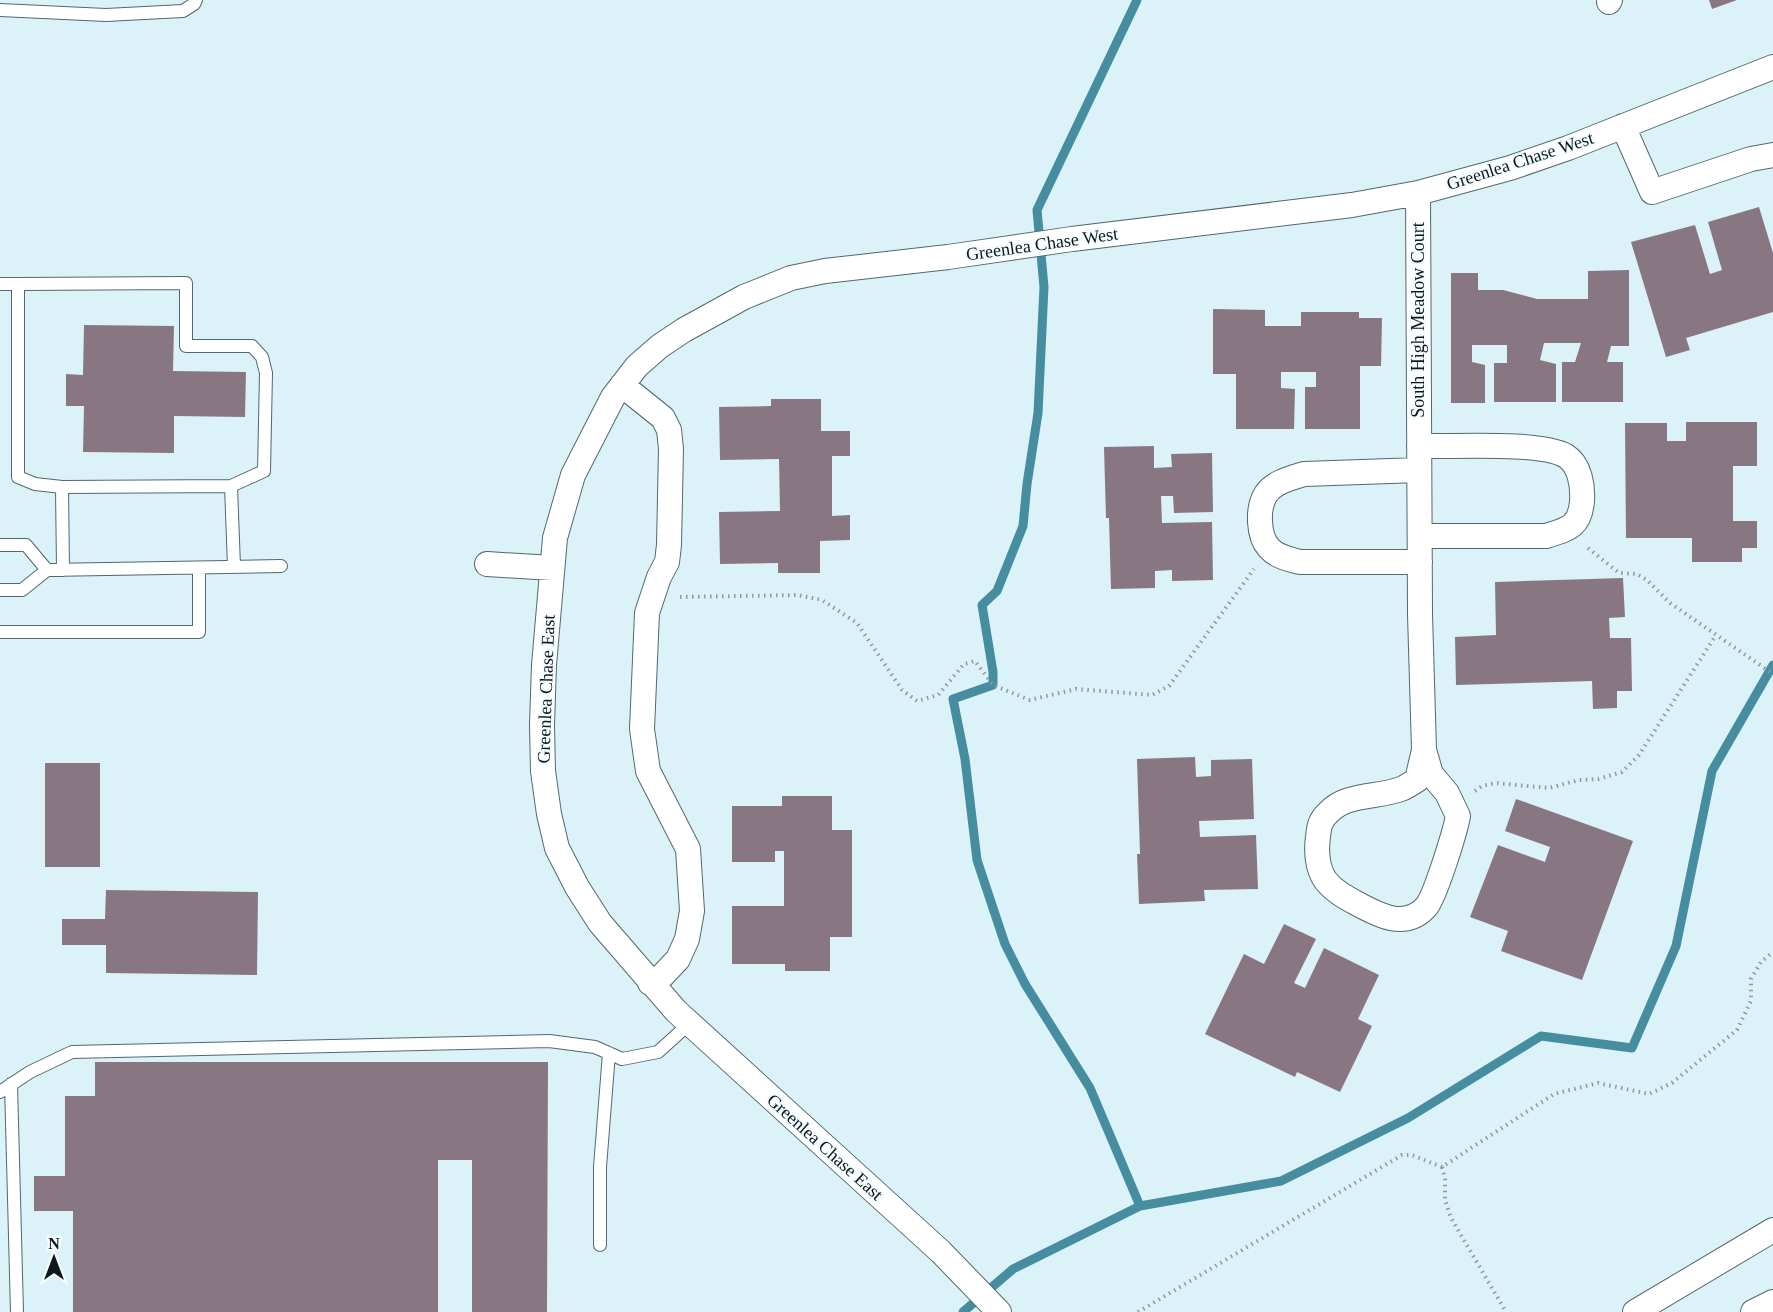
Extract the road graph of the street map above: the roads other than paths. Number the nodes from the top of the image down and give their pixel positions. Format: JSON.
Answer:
{"nodes":[{"id":1,"x":196,"y":0,"type":"edge"},
{"id":2,"x":51,"y":6,"type":"edge"},
{"id":3,"x":0,"y":10,"type":"edge"},
{"id":4,"x":1773,"y":67,"type":"edge"},
{"id":5,"x":1623,"y":126,"type":"junction"},
{"id":6,"x":1773,"y":155,"type":"edge"},
{"id":7,"x":1418,"y":193,"type":"junction"},
{"id":8,"x":0,"y":284,"type":"edge"},
{"id":9,"x":18,"y":284,"type":"junction"},
{"id":10,"x":622,"y":385,"type":"junction"},
{"id":11,"x":1419,"y":446,"type":"junction"},
{"id":12,"x":1419,"y":470,"type":"junction"},
{"id":13,"x":231,"y":486,"type":"junction"},
{"id":14,"x":62,"y":487,"type":"junction"},
{"id":15,"x":562,"y":510,"type":"joint"},
{"id":16,"x":1420,"y":536,"type":"junction"},
{"id":17,"x":0,"y":545,"type":"edge"},
{"id":18,"x":1420,"y":562,"type":"junction"},
{"id":19,"x":487,"y":564,"type":"dead end"},
{"id":20,"x":281,"y":566,"type":"dead end"},
{"id":21,"x":234,"y":567,"type":"junction"},
{"id":22,"x":199,"y":568,"type":"junction"},
{"id":23,"x":552,"y":568,"type":"junction"},
{"id":24,"x":47,"y":570,"type":"junction"},
{"id":25,"x":63,"y":570,"type":"junction"},
{"id":26,"x":0,"y":590,"type":"edge"},
{"id":27,"x":0,"y":632,"type":"edge"},
{"id":28,"x":1424,"y":750,"type":"junction"},
{"id":29,"x":650,"y":983,"type":"junction"},
{"id":30,"x":690,"y":1023,"type":"junction"},
{"id":31,"x":609,"y":1053,"type":"junction"},
{"id":32,"x":11,"y":1084,"type":"junction"},
{"id":33,"x":0,"y":1092,"type":"edge"},
{"id":34,"x":1773,"y":1230,"type":"edge"},
{"id":35,"x":600,"y":1245,"type":"dead end"},
{"id":36,"x":1773,"y":1302,"type":"edge"},
{"id":37,"x":17,"y":1312,"type":"edge"},
{"id":38,"x":999,"y":1312,"type":"edge"},
{"id":39,"x":1635,"y":1312,"type":"edge"},
{"id":40,"x":1753,"y":1312,"type":"edge"}],
"edges":[{"from":1,"to":2,"type":"lane"},
{"from":2,"to":3,"type":"lane"},
{"from":4,"to":5,"type":"street","name":"Greenlea Chase West"},
{"from":5,"to":6,"type":"street"},
{"from":5,"to":7,"type":"street","name":"Greenlea Chase West"},
{"from":7,"to":10,"type":"street","name":"Greenlea Chase West"},
{"from":7,"to":11,"type":"street","name":"South High Meadow Court"},
{"from":8,"to":9,"type":"lane"},
{"from":9,"to":13,"type":"lane"},
{"from":9,"to":14,"type":"lane"},
{"from":10,"to":15,"type":"street","name":"Greenlea Chase West"},
{"from":10,"to":29,"type":"street"},
{"from":11,"to":12,"type":"street","name":"South High Meadow Court"},
{"from":11,"to":16,"type":"street"},
{"from":12,"to":16,"type":"street","name":"South High Meadow Court"},
{"from":12,"to":18,"type":"street"},
{"from":13,"to":14,"type":"lane"},
{"from":13,"to":21,"type":"lane"},
{"from":14,"to":25,"type":"lane"},
{"from":15,"to":23,"type":"street","name":"Greenlea Chase East"},
{"from":16,"to":18,"type":"street","name":"South High Meadow Court"},
{"from":17,"to":24,"type":"lane"},
{"from":18,"to":28,"type":"street","name":"South High Meadow Court"},
{"from":19,"to":23,"type":"street"},
{"from":20,"to":21,"type":"lane"},
{"from":21,"to":22,"type":"lane"},
{"from":22,"to":25,"type":"lane"},
{"from":22,"to":27,"type":"lane"},
{"from":23,"to":29,"type":"street","name":"Greenlea Chase East"},
{"from":24,"to":25,"type":"lane"},
{"from":24,"to":26,"type":"lane"},
{"from":28,"to":28,"type":"street","name":"South High Meadow Court"},
{"from":29,"to":30,"type":"street","name":"Greenlea Chase East"},
{"from":30,"to":31,"type":"lane"},
{"from":30,"to":38,"type":"street","name":"Greenlea Chase East"},
{"from":31,"to":32,"type":"lane"},
{"from":31,"to":35,"type":"lane"},
{"from":32,"to":33,"type":"lane"},
{"from":32,"to":37,"type":"lane"},
{"from":34,"to":39,"type":"street"},
{"from":36,"to":40,"type":"street"}]}
